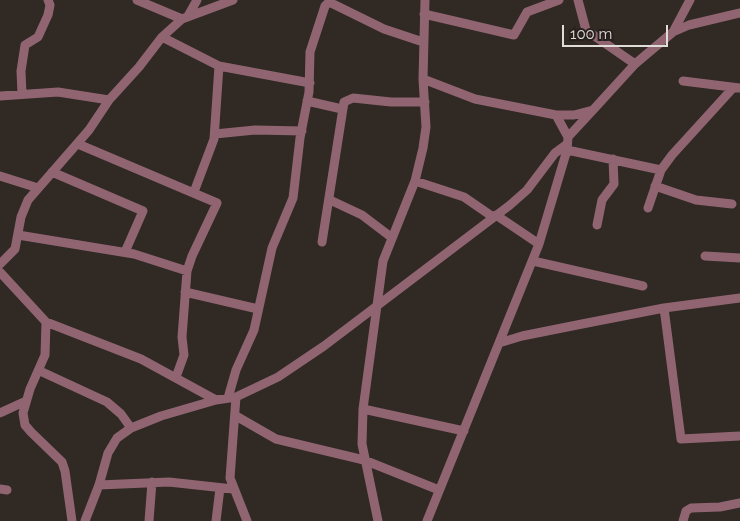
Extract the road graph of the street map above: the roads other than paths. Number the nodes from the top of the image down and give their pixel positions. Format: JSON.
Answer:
{"nodes":[{"id":1,"x":48,"y":0,"type":"edge"},
{"id":2,"x":137,"y":0,"type":"edge"},
{"id":3,"x":197,"y":0,"type":"edge"},
{"id":4,"x":233,"y":0,"type":"edge"},
{"id":5,"x":425,"y":0,"type":"edge"},
{"id":6,"x":559,"y":0,"type":"edge"},
{"id":7,"x":578,"y":0,"type":"edge"},
{"id":8,"x":690,"y":0,"type":"edge"},
{"id":9,"x":327,"y":2,"type":"edge"},
{"id":10,"x":740,"y":13,"type":"edge"},
{"id":11,"x":424,"y":14,"type":"junction"},
{"id":12,"x":185,"y":17,"type":"junction"},
{"id":13,"x":673,"y":32,"type":"junction"},
{"id":14,"x":162,"y":36,"type":"junction"},
{"id":15,"x":423,"y":42,"type":"junction"},
{"id":16,"x":635,"y":64,"type":"junction"},
{"id":17,"x":220,"y":66,"type":"junction"},
{"id":18,"x":423,"y":79,"type":"junction"},
{"id":19,"x":683,"y":81,"type":"dead end"},
{"id":20,"x":310,"y":83,"type":"junction"},
{"id":21,"x":736,"y":88,"type":"edge"},
{"id":22,"x":22,"y":94,"type":"junction"},
{"id":23,"x":0,"y":96,"type":"edge"},
{"id":24,"x":109,"y":100,"type":"junction"},
{"id":25,"x":307,"y":101,"type":"junction"},
{"id":26,"x":425,"y":102,"type":"junction"},
{"id":27,"x":342,"y":109,"type":"junction"},
{"id":28,"x":593,"y":110,"type":"junction"},
{"id":29,"x":556,"y":115,"type":"junction"},
{"id":30,"x":302,"y":131,"type":"junction"},
{"id":31,"x":215,"y":134,"type":"junction"},
{"id":32,"x":78,"y":144,"type":"junction"},
{"id":33,"x":567,"y":144,"type":"junction"},
{"id":34,"x":613,"y":160,"type":"junction"},
{"id":35,"x":661,"y":170,"type":"junction"},
{"id":36,"x":52,"y":172,"type":"junction"},
{"id":37,"x":0,"y":176,"type":"edge"},
{"id":38,"x":415,"y":181,"type":"junction"},
{"id":39,"x":655,"y":186,"type":"junction"},
{"id":40,"x":38,"y":188,"type":"junction"},
{"id":41,"x":194,"y":192,"type":"junction"},
{"id":42,"x":330,"y":200,"type":"junction"},
{"id":43,"x":732,"y":204,"type":"dead end"},
{"id":44,"x":648,"y":208,"type":"dead end"},
{"id":45,"x":494,"y":216,"type":"junction"},
{"id":46,"x":597,"y":225,"type":"dead end"},
{"id":47,"x":18,"y":234,"type":"junction"},
{"id":48,"x":391,"y":237,"type":"junction"},
{"id":49,"x":322,"y":242,"type":"dead end"},
{"id":50,"x":539,"y":244,"type":"junction"},
{"id":51,"x":125,"y":252,"type":"junction"},
{"id":52,"x":705,"y":256,"type":"dead end"},
{"id":53,"x":740,"y":258,"type":"edge"},
{"id":54,"x":532,"y":261,"type":"junction"},
{"id":55,"x":0,"y":264,"type":"edge"},
{"id":56,"x":187,"y":271,"type":"junction"},
{"id":57,"x":0,"y":272,"type":"edge"},
{"id":58,"x":643,"y":286,"type":"dead end"},
{"id":59,"x":184,"y":292,"type":"junction"},
{"id":60,"x":740,"y":298,"type":"edge"},
{"id":61,"x":375,"y":306,"type":"junction"},
{"id":62,"x":664,"y":308,"type":"junction"},
{"id":63,"x":258,"y":309,"type":"junction"},
{"id":64,"x":46,"y":322,"type":"junction"},
{"id":65,"x":499,"y":344,"type":"junction"},
{"id":66,"x":40,"y":371,"type":"junction"},
{"id":67,"x":176,"y":377,"type":"junction"},
{"id":68,"x":232,"y":398,"type":"junction"},
{"id":69,"x":216,"y":400,"type":"junction"},
{"id":70,"x":26,"y":401,"type":"junction"},
{"id":71,"x":363,"y":409,"type":"junction"},
{"id":72,"x":0,"y":412,"type":"edge"},
{"id":73,"x":236,"y":416,"type":"junction"},
{"id":74,"x":131,"y":428,"type":"junction"},
{"id":75,"x":464,"y":431,"type":"junction"},
{"id":76,"x":740,"y":436,"type":"edge"},
{"id":77,"x":364,"y":460,"type":"junction"},
{"id":78,"x":152,"y":482,"type":"junction"},
{"id":79,"x":99,"y":485,"type":"junction"},
{"id":80,"x":220,"y":488,"type":"junction"},
{"id":81,"x":233,"y":489,"type":"junction"},
{"id":82,"x":439,"y":490,"type":"junction"},
{"id":83,"x":740,"y":503,"type":"edge"},
{"id":84,"x":72,"y":521,"type":"edge"},
{"id":85,"x":85,"y":521,"type":"edge"},
{"id":86,"x":149,"y":521,"type":"edge"},
{"id":87,"x":216,"y":521,"type":"edge"},
{"id":88,"x":247,"y":521,"type":"edge"},
{"id":89,"x":378,"y":521,"type":"edge"},
{"id":90,"x":427,"y":521,"type":"edge"},
{"id":91,"x":683,"y":521,"type":"edge"}],
"edges":[{"from":1,"to":22,"type":"street"},
{"from":2,"to":12,"type":"street"},
{"from":3,"to":12,"type":"street"},
{"from":4,"to":12,"type":"street"},
{"from":5,"to":11,"type":"street"},
{"from":6,"to":11,"type":"street"},
{"from":7,"to":16,"type":"street"},
{"from":8,"to":13,"type":"street"},
{"from":9,"to":15,"type":"street"},
{"from":9,"to":20,"type":"street"},
{"from":10,"to":13,"type":"street"},
{"from":11,"to":15,"type":"street"},
{"from":12,"to":14,"type":"street"},
{"from":13,"to":16,"type":"street"},
{"from":14,"to":17,"type":"street"},
{"from":14,"to":24,"type":"street"},
{"from":15,"to":18,"type":"street"},
{"from":16,"to":28,"type":"street"},
{"from":17,"to":20,"type":"street"},
{"from":17,"to":31,"type":"street"},
{"from":18,"to":26,"type":"street"},
{"from":18,"to":29,"type":"street"},
{"from":19,"to":21,"type":"street"},
{"from":20,"to":25,"type":"street"},
{"from":21,"to":35,"type":"street"},
{"from":22,"to":23,"type":"street"},
{"from":22,"to":24,"type":"street"},
{"from":24,"to":32,"type":"street"},
{"from":25,"to":27,"type":"street"},
{"from":25,"to":30,"type":"street"},
{"from":26,"to":27,"type":"street"},
{"from":26,"to":38,"type":"street"},
{"from":27,"to":42,"type":"street"},
{"from":28,"to":29,"type":"street"},
{"from":28,"to":33,"type":"street"},
{"from":29,"to":33,"type":"street"},
{"from":30,"to":31,"type":"street"},
{"from":30,"to":63,"type":"street"},
{"from":31,"to":41,"type":"street"},
{"from":32,"to":36,"type":"street"},
{"from":32,"to":41,"type":"street"},
{"from":33,"to":34,"type":"street"},
{"from":33,"to":45,"type":"street"},
{"from":33,"to":50,"type":"street"},
{"from":34,"to":35,"type":"street"},
{"from":34,"to":46,"type":"street"},
{"from":35,"to":39,"type":"street"},
{"from":36,"to":40,"type":"street"},
{"from":36,"to":51,"type":"street"},
{"from":37,"to":40,"type":"street"},
{"from":38,"to":45,"type":"street"},
{"from":38,"to":48,"type":"street"},
{"from":39,"to":43,"type":"street"},
{"from":39,"to":44,"type":"street"},
{"from":40,"to":47,"type":"street"},
{"from":41,"to":56,"type":"street"},
{"from":42,"to":48,"type":"street"},
{"from":42,"to":49,"type":"street"},
{"from":45,"to":50,"type":"street"},
{"from":45,"to":61,"type":"street"},
{"from":47,"to":51,"type":"street"},
{"from":47,"to":55,"type":"street"},
{"from":48,"to":61,"type":"street"},
{"from":50,"to":54,"type":"street"},
{"from":51,"to":56,"type":"street"},
{"from":52,"to":53,"type":"street"},
{"from":54,"to":58,"type":"street"},
{"from":54,"to":65,"type":"street"},
{"from":56,"to":59,"type":"street"},
{"from":57,"to":64,"type":"street"},
{"from":59,"to":63,"type":"street"},
{"from":59,"to":67,"type":"street"},
{"from":60,"to":62,"type":"street"},
{"from":61,"to":68,"type":"street"},
{"from":61,"to":71,"type":"street"},
{"from":62,"to":65,"type":"street"},
{"from":62,"to":76,"type":"street"},
{"from":63,"to":68,"type":"street"},
{"from":64,"to":66,"type":"street"},
{"from":64,"to":67,"type":"street"},
{"from":65,"to":75,"type":"street"},
{"from":66,"to":70,"type":"street"},
{"from":66,"to":74,"type":"street"},
{"from":67,"to":69,"type":"street"},
{"from":68,"to":69,"type":"street"},
{"from":68,"to":73,"type":"street"},
{"from":69,"to":74,"type":"street"},
{"from":70,"to":72,"type":"street"},
{"from":70,"to":84,"type":"street"},
{"from":71,"to":75,"type":"street"},
{"from":71,"to":77,"type":"street"},
{"from":73,"to":77,"type":"street"},
{"from":73,"to":81,"type":"street"},
{"from":74,"to":79,"type":"street"},
{"from":75,"to":82,"type":"street"},
{"from":77,"to":82,"type":"street"},
{"from":77,"to":89,"type":"street"},
{"from":78,"to":79,"type":"street"},
{"from":78,"to":80,"type":"street"},
{"from":78,"to":86,"type":"street"},
{"from":79,"to":85,"type":"street"},
{"from":80,"to":81,"type":"street"},
{"from":80,"to":87,"type":"street"},
{"from":81,"to":88,"type":"street"},
{"from":82,"to":90,"type":"street"},
{"from":83,"to":91,"type":"street"}]}
